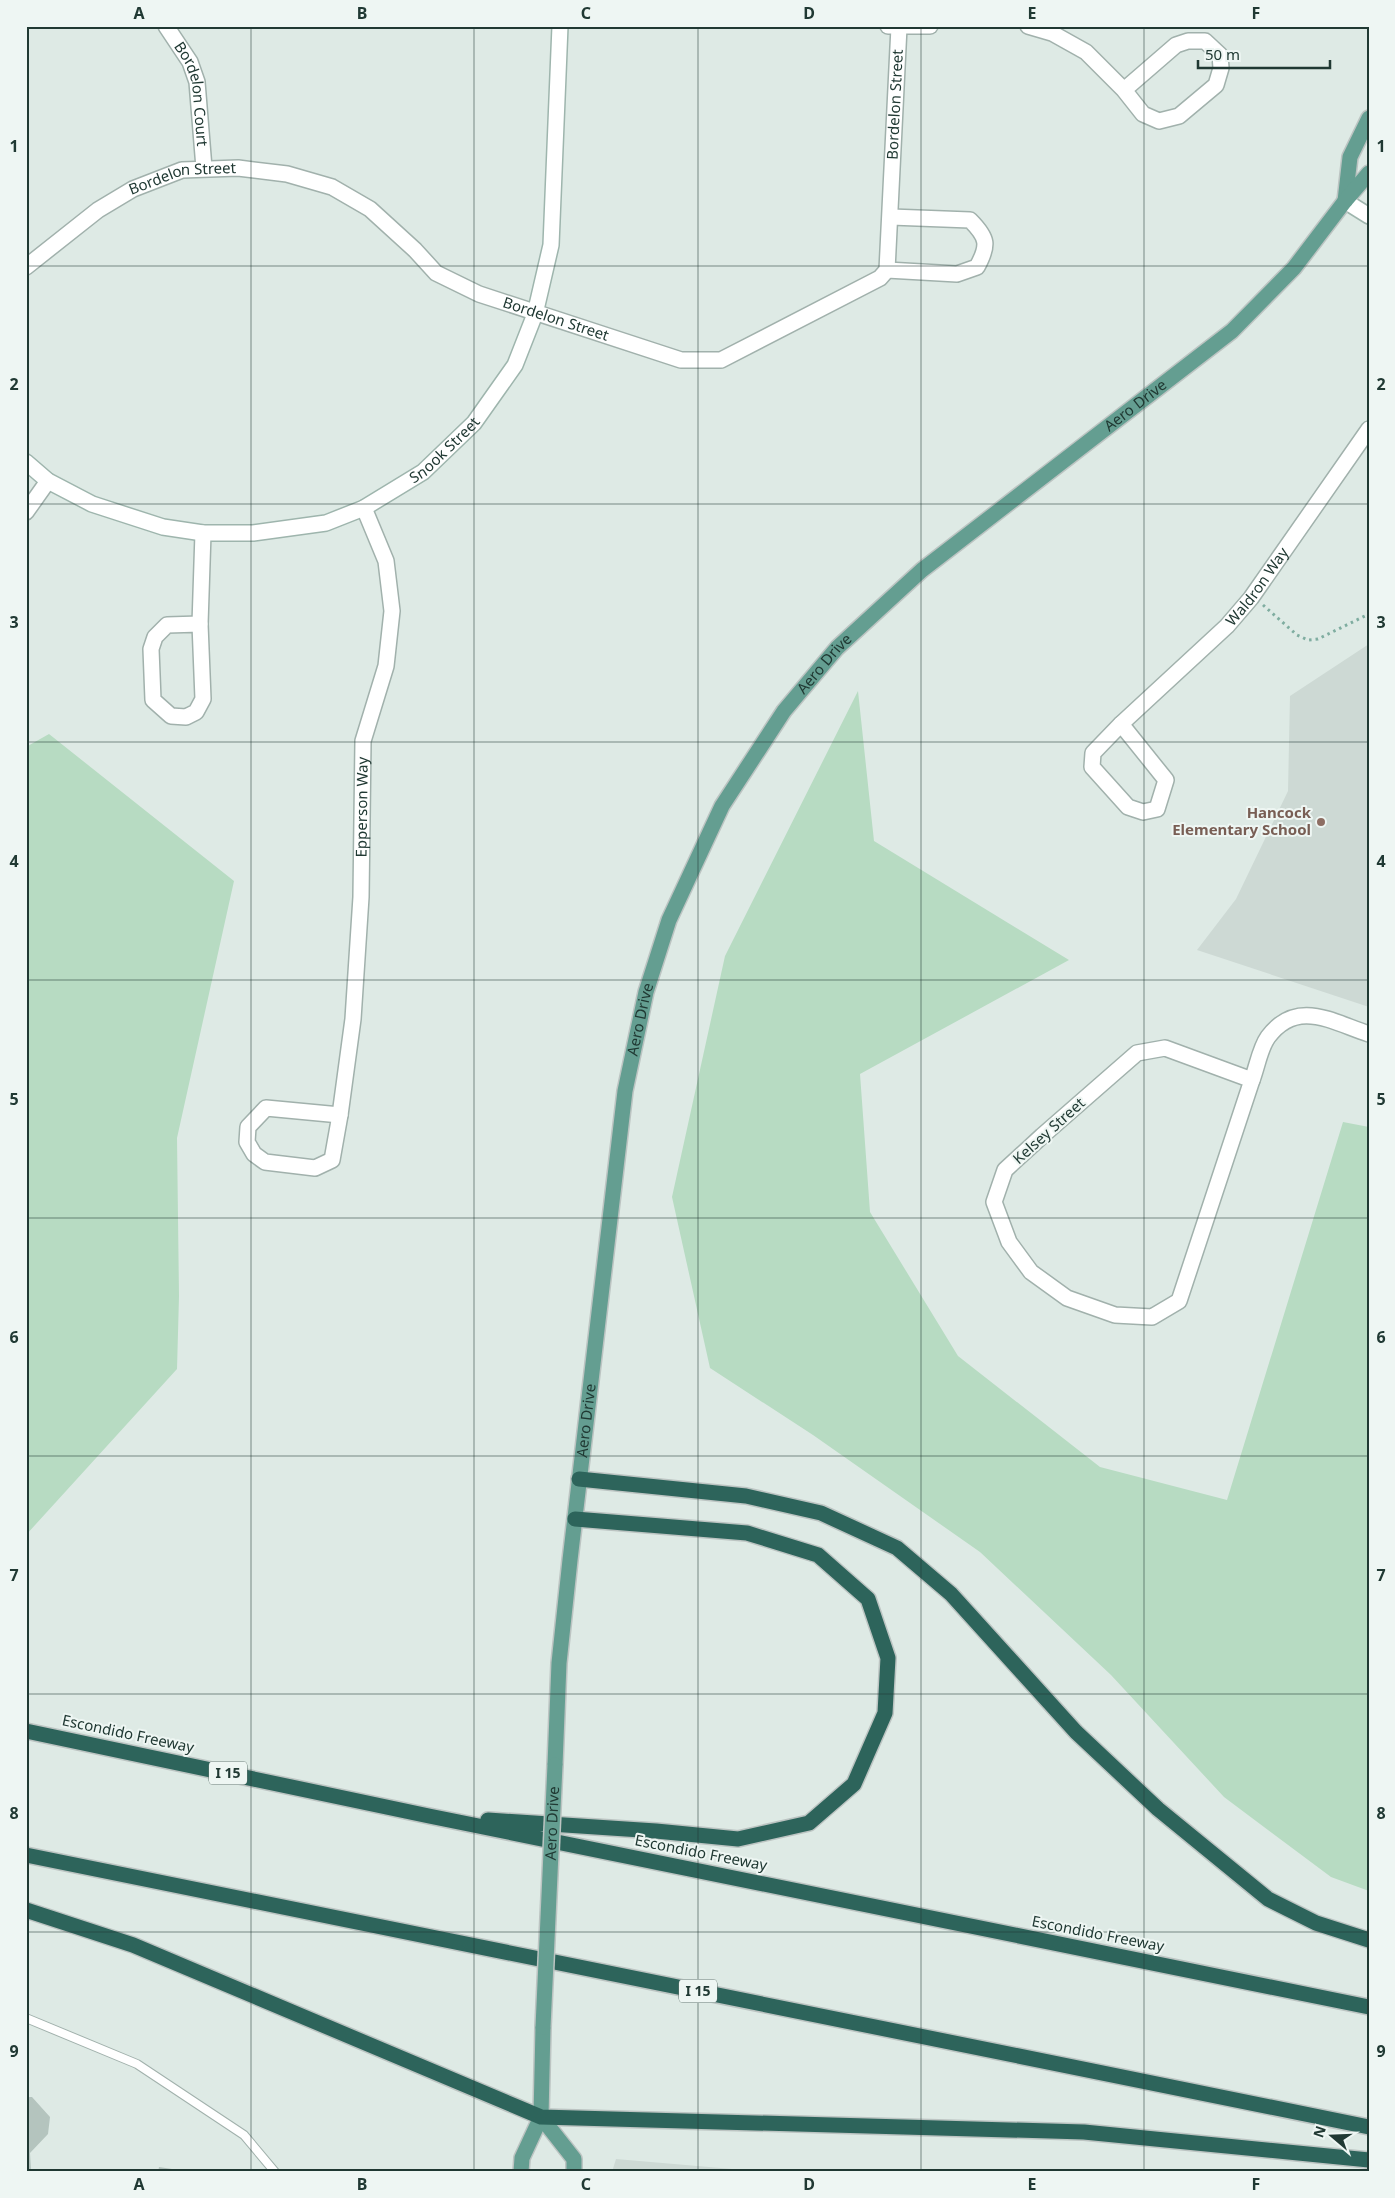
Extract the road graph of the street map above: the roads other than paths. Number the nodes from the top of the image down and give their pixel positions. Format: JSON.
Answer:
{"nodes":[{"id":1,"x":166,"y":26,"type":"edge"},
{"id":2,"x":560,"y":26,"type":"edge"},
{"id":3,"x":930,"y":26,"type":"edge"},
{"id":4,"x":1028,"y":26,"type":"edge"},
{"id":5,"x":894,"y":27,"type":"edge"},
{"id":6,"x":1124,"y":90,"type":"junction"},
{"id":7,"x":1369,"y":118,"type":"edge"},
{"id":8,"x":204,"y":168,"type":"junction"},
{"id":9,"x":1369,"y":173,"type":"edge"},
{"id":10,"x":1345,"y":201,"type":"junction"},
{"id":11,"x":1369,"y":216,"type":"edge"},
{"id":12,"x":891,"y":217,"type":"junction"},
{"id":13,"x":26,"y":267,"type":"edge"},
{"id":14,"x":887,"y":270,"type":"junction"},
{"id":15,"x":535,"y":314,"type":"junction"},
{"id":16,"x":1369,"y":429,"type":"edge"},
{"id":17,"x":26,"y":462,"type":"edge"},
{"id":18,"x":48,"y":481,"type":"junction"},
{"id":19,"x":364,"y":508,"type":"junction"},
{"id":20,"x":26,"y":512,"type":"edge"},
{"id":21,"x":203,"y":533,"type":"junction"},
{"id":22,"x":200,"y":624,"type":"junction"},
{"id":23,"x":1121,"y":724,"type":"junction"},
{"id":24,"x":1369,"y":1034,"type":"edge"},
{"id":25,"x":1252,"y":1080,"type":"junction"},
{"id":26,"x":340,"y":1114,"type":"junction"},
{"id":27,"x":579,"y":1479,"type":"junction"},
{"id":28,"x":575,"y":1519,"type":"junction"},
{"id":29,"x":26,"y":1731,"type":"edge"},
{"id":30,"x":429,"y":1816,"type":"junction"},
{"id":31,"x":26,"y":1856,"type":"edge"},
{"id":32,"x":26,"y":1910,"type":"edge"},
{"id":33,"x":1369,"y":1940,"type":"edge"},
{"id":34,"x":1369,"y":2007,"type":"edge"},
{"id":35,"x":26,"y":2018,"type":"edge"},
{"id":36,"x":541,"y":2117,"type":"junction"},
{"id":37,"x":1369,"y":2127,"type":"edge"},
{"id":38,"x":1369,"y":2160,"type":"edge"},
{"id":39,"x":275,"y":2172,"type":"edge"},
{"id":40,"x":521,"y":2172,"type":"edge"},
{"id":41,"x":574,"y":2172,"type":"edge"}],
"edges":[{"from":1,"to":8,"type":"street","name":"Bordelon Court"},
{"from":2,"to":15,"type":"street","name":"Snook Street"},
{"from":3,"to":5,"type":"street"},
{"from":4,"to":6,"type":"street"},
{"from":5,"to":12,"type":"street","name":"Bordelon Street"},
{"from":6,"to":6,"type":"street"},
{"from":7,"to":10,"type":"main road"},
{"from":8,"to":13,"type":"street","name":"Bordelon Street"},
{"from":8,"to":15,"type":"street","name":"Bordelon Street"},
{"from":9,"to":10,"type":"main road","name":"Aero Drive"},
{"from":10,"to":11,"type":"street"},
{"from":10,"to":27,"type":"main road","name":"Aero Drive"},
{"from":12,"to":14,"type":"street","name":"Bordelon Street"},
{"from":12,"to":14,"type":"street"},
{"from":14,"to":15,"type":"street","name":"Bordelon Street"},
{"from":15,"to":19,"type":"street","name":"Snook Street"},
{"from":16,"to":23,"type":"street","name":"Waldron Way"},
{"from":17,"to":18,"type":"street","name":"Snook Street"},
{"from":18,"to":20,"type":"street"},
{"from":18,"to":21,"type":"street","name":"Snook Street"},
{"from":19,"to":21,"type":"street","name":"Snook Street"},
{"from":19,"to":26,"type":"street","name":"Epperson Way"},
{"from":21,"to":22,"type":"street"},
{"from":22,"to":22,"type":"street"},
{"from":23,"to":23,"type":"street","name":"Waldron Way"},
{"from":24,"to":25,"type":"street","name":"Kelsey Street"},
{"from":25,"to":25,"type":"street","name":"Kelsey Street"},
{"from":26,"to":26,"type":"street","name":"Epperson Way"},
{"from":27,"to":28,"type":"main road","name":"Aero Drive"},
{"from":27,"to":33,"type":"highway"},
{"from":28,"to":30,"type":"highway"},
{"from":28,"to":36,"type":"main road","name":"Aero Drive","bridge":true},
{"from":29,"to":30,"type":"highway","name":"Escondido Freeway","number":"I 15"},
{"from":30,"to":34,"type":"highway","name":"Escondido Freeway","number":"I 15"},
{"from":31,"to":37,"type":"highway","number":"I 15"},
{"from":32,"to":36,"type":"highway"},
{"from":35,"to":39,"type":"lane"},
{"from":36,"to":38,"type":"highway"},
{"from":36,"to":40,"type":"main road","name":"Aero Drive"},
{"from":36,"to":41,"type":"main road"}]}
